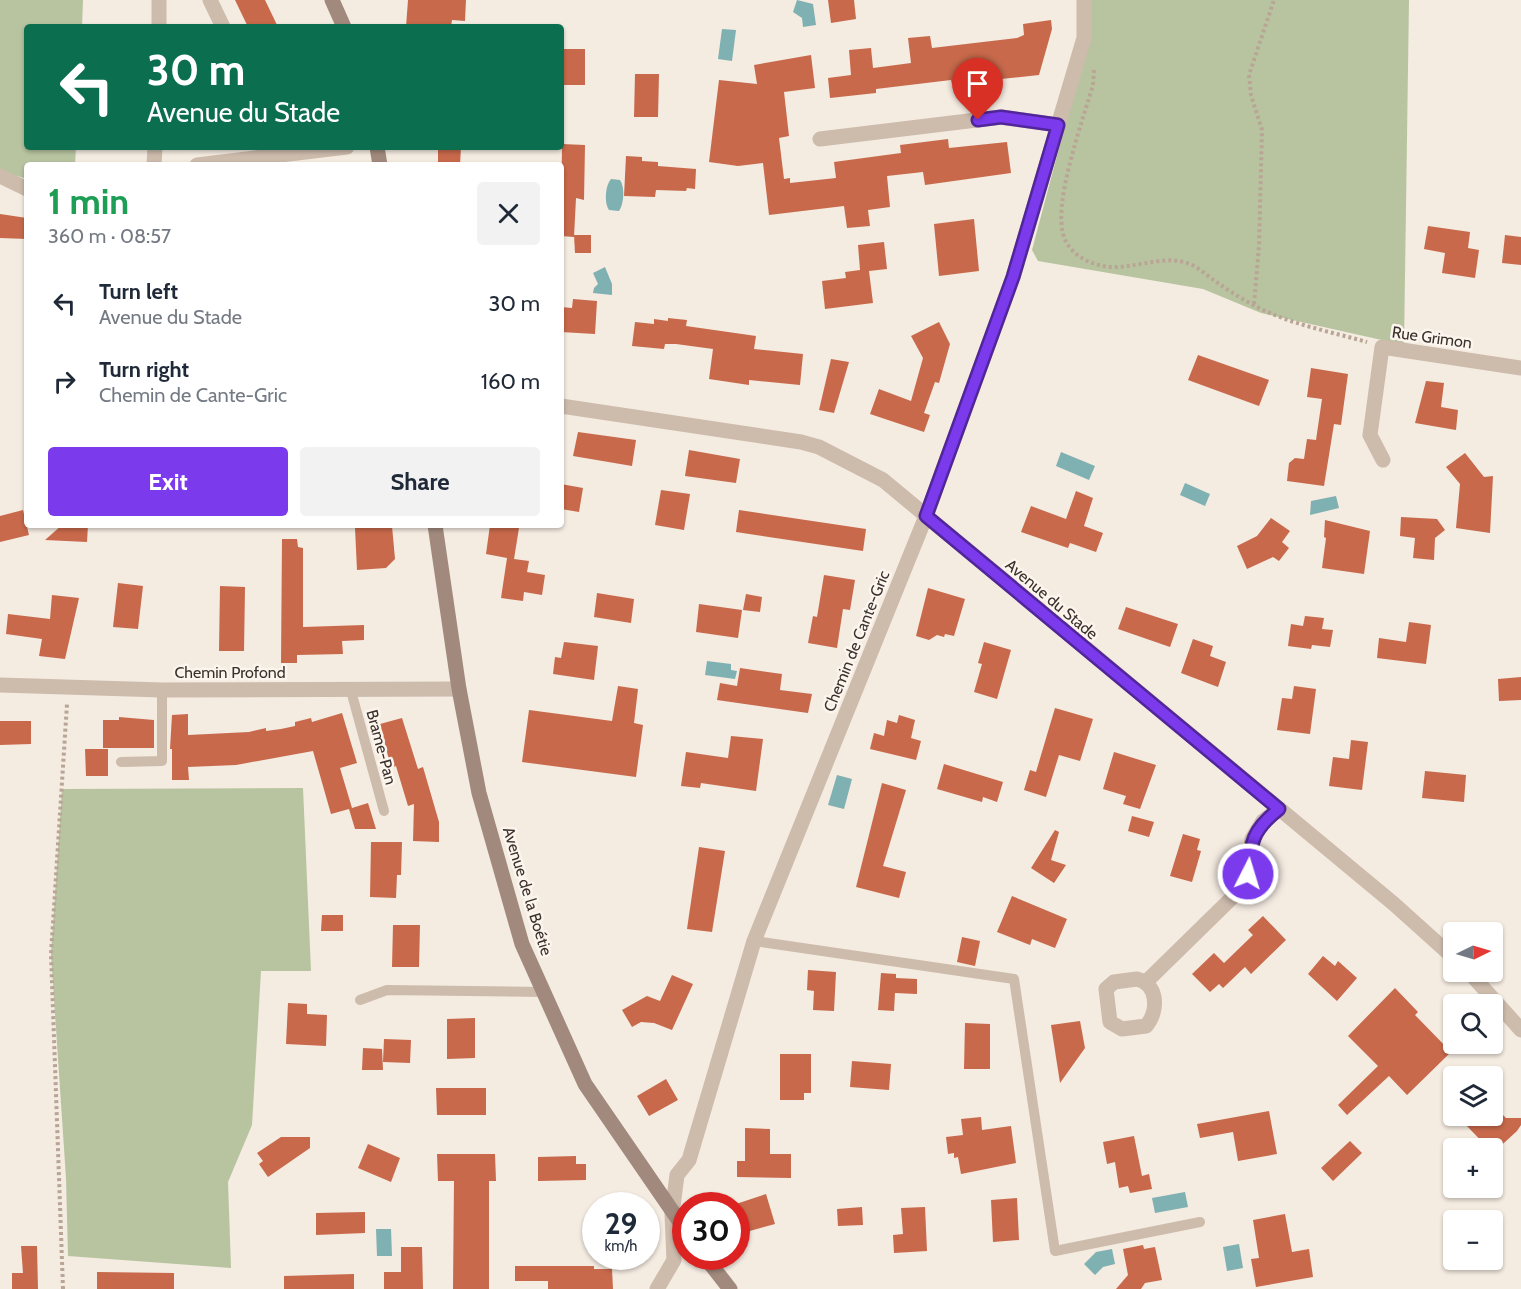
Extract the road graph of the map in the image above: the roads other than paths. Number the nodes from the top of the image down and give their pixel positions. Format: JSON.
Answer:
{"nodes":[{"id":1,"x":159,"y":0,"type":"edge"},
{"id":2,"x":210,"y":0,"type":"edge"},
{"id":3,"x":332,"y":0,"type":"edge"},
{"id":4,"x":1084,"y":0,"type":"edge"},
{"id":5,"x":159,"y":24,"type":"edge"},
{"id":6,"x":222,"y":24,"type":"edge"},
{"id":7,"x":343,"y":24,"type":"edge"},
{"id":8,"x":1058,"y":125,"type":"junction"},
{"id":9,"x":820,"y":139,"type":"dead end"},
{"id":10,"x":322,"y":150,"type":"edge"},
{"id":11,"x":222,"y":162,"type":"edge"},
{"id":12,"x":0,"y":176,"type":"edge"},
{"id":13,"x":24,"y":188,"type":"edge"},
{"id":14,"x":1521,"y":368,"type":"edge"},
{"id":15,"x":564,"y":406,"type":"edge"},
{"id":16,"x":1383,"y":460,"type":"dead end"},
{"id":17,"x":926,"y":516,"type":"junction"},
{"id":18,"x":435,"y":528,"type":"edge"},
{"id":19,"x":0,"y":685,"type":"edge"},
{"id":20,"x":459,"y":689,"type":"junction"},
{"id":21,"x":162,"y":690,"type":"junction"},
{"id":22,"x":351,"y":691,"type":"junction"},
{"id":23,"x":121,"y":762,"type":"dead end"},
{"id":24,"x":1279,"y":809,"type":"junction"},
{"id":25,"x":384,"y":811,"type":"dead end"},
{"id":26,"x":754,"y":941,"type":"junction"},
{"id":27,"x":1443,"y":948,"type":"edge"},
{"id":28,"x":1147,"y":981,"type":"dead end"},
{"id":29,"x":1478,"y":982,"type":"edge"},
{"id":30,"x":544,"y":992,"type":"junction"},
{"id":31,"x":360,"y":1000,"type":"dead end"},
{"id":32,"x":1521,"y":1030,"type":"edge"},
{"id":33,"x":675,"y":1192,"type":"edge"},
{"id":34,"x":672,"y":1214,"type":"edge"},
{"id":35,"x":1200,"y":1222,"type":"dead end"},
{"id":36,"x":672,"y":1263,"type":"edge"},
{"id":37,"x":715,"y":1270,"type":"edge"},
{"id":38,"x":657,"y":1289,"type":"edge"},
{"id":39,"x":730,"y":1289,"type":"edge"}],
"edges":[{"from":1,"to":5,"type":"street"},
{"from":2,"to":6,"type":"street"},
{"from":3,"to":7,"type":"main road"},
{"from":4,"to":8,"type":"street","name":"Chemin de Cante-Gric"},
{"from":8,"to":9,"type":"street"},
{"from":8,"to":17,"type":"street","name":"Chemin de Cante-Gric"},
{"from":10,"to":11,"type":"street"},
{"from":12,"to":13,"type":"street"},
{"from":14,"to":16,"type":"street","name":"Rue Grimon"},
{"from":15,"to":17,"type":"street","name":"Avenue du Stade"},
{"from":17,"to":24,"type":"street","name":"Avenue du Stade"},
{"from":17,"to":26,"type":"street","name":"Chemin de Cante-Gric"},
{"from":18,"to":20,"type":"main road","name":"Avenue de la Boétie"},
{"from":19,"to":21,"type":"street","name":"Chemin Profond"},
{"from":20,"to":22,"type":"street","name":"Chemin Profond"},
{"from":20,"to":30,"type":"main road","name":"Avenue de la Boétie"},
{"from":21,"to":22,"type":"street","name":"Chemin Profond"},
{"from":21,"to":23,"type":"lane"},
{"from":22,"to":25,"type":"lane","name":"Brame-Pan"},
{"from":24,"to":27,"type":"street","name":"Avenue du Stade"},
{"from":24,"to":28,"type":"street"},
{"from":26,"to":33,"type":"street","name":"Chemin de Cante-Gric"},
{"from":26,"to":35,"type":"lane"},
{"from":29,"to":32,"type":"street"},
{"from":30,"to":31,"type":"lane"},
{"from":30,"to":34,"type":"main road","name":"Avenue de la Boétie"},
{"from":36,"to":38,"type":"street","name":"Chemin de Cante-Gric"},
{"from":37,"to":39,"type":"main road"}]}
